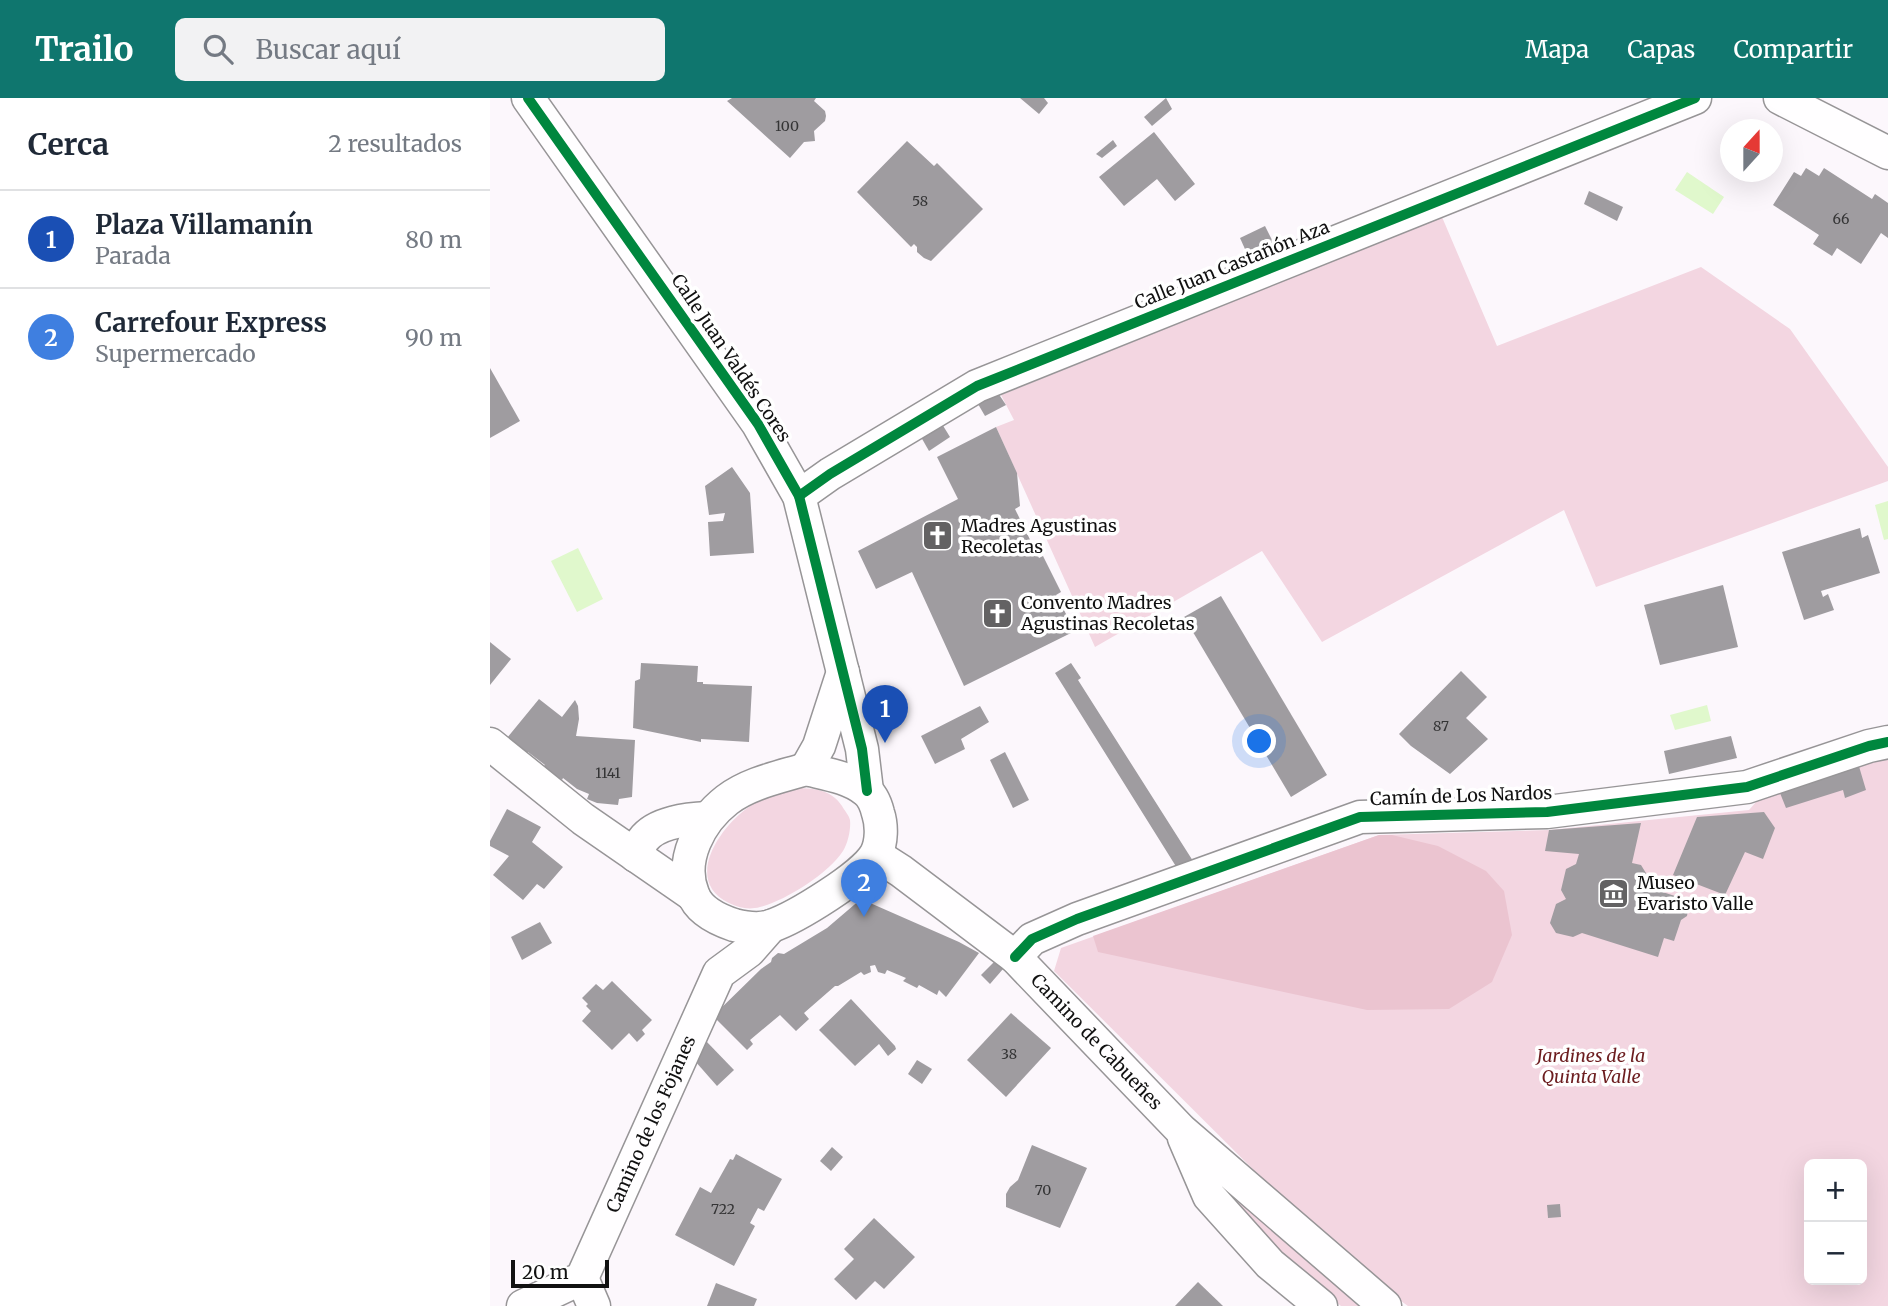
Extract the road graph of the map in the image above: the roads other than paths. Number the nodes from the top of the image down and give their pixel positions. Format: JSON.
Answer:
{"nodes":[{"id":1,"x":528,"y":98,"type":"edge"},
{"id":2,"x":1695,"y":98,"type":"edge"},
{"id":3,"x":1780,"y":98,"type":"edge"},
{"id":4,"x":1888,"y":153,"type":"edge"},
{"id":5,"x":800,"y":496,"type":"junction"},
{"id":6,"x":843,"y":671,"type":"junction"},
{"id":7,"x":1888,"y":742,"type":"edge"},
{"id":8,"x":490,"y":744,"type":"edge"},
{"id":9,"x":806,"y":769,"type":"junction"},
{"id":10,"x":867,"y":791,"type":"junction"},
{"id":11,"x":708,"y":818,"type":"junction"},
{"id":12,"x":876,"y":855,"type":"junction"},
{"id":13,"x":636,"y":856,"type":"junction"},
{"id":14,"x":702,"y":905,"type":"junction"},
{"id":15,"x":771,"y":926,"type":"junction"},
{"id":16,"x":1015,"y":957,"type":"junction"},
{"id":17,"x":719,"y":973,"type":"junction"},
{"id":18,"x":1181,"y":1130,"type":"junction"},
{"id":19,"x":588,"y":1292,"type":"edge"},
{"id":20,"x":523,"y":1306,"type":"edge"},
{"id":21,"x":1321,"y":1306,"type":"edge"},
{"id":22,"x":1385,"y":1306,"type":"edge"}],
"edges":[{"from":1,"to":5,"type":"street","name":"Calle Juan Valdés Cores"},
{"from":2,"to":5,"type":"street","name":"Calle Juan Castañón Aza"},
{"from":3,"to":4,"type":"street"},
{"from":5,"to":6,"type":"street","name":"Calle Juan Valdés Cores"},
{"from":6,"to":9,"type":"street"},
{"from":6,"to":10,"type":"street","name":"Calle Juan Valdés Cores"},
{"from":7,"to":16,"type":"street","name":"Camín de Los Nardos"},
{"from":8,"to":13,"type":"street"},
{"from":9,"to":10,"type":"street"},
{"from":9,"to":11,"type":"street"},
{"from":10,"to":12,"type":"street"},
{"from":11,"to":13,"type":"street"},
{"from":11,"to":14,"type":"street"},
{"from":12,"to":15,"type":"street"},
{"from":12,"to":16,"type":"street","name":"Camino de Cabueñes"},
{"from":13,"to":14,"type":"street"},
{"from":14,"to":15,"type":"street"},
{"from":14,"to":17,"type":"street"},
{"from":15,"to":17,"type":"street","name":"Camino de los Fojanes"},
{"from":16,"to":18,"type":"street","name":"Camino de Cabueñes"},
{"from":17,"to":19,"type":"street","name":"Camino de los Fojanes"},
{"from":18,"to":21,"type":"street","name":"Camino de Cabueñes"},
{"from":18,"to":22,"type":"street","name":"Camino de Cabueñes"},
{"from":19,"to":20,"type":"street","name":"Camino de los Fojanes"}]}
